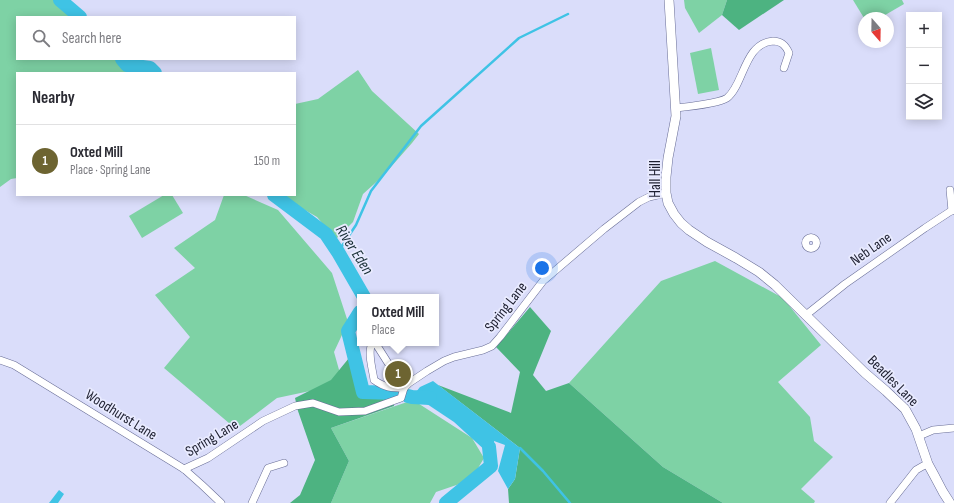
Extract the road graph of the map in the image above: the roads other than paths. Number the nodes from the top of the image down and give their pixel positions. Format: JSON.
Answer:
{"nodes":[{"id":1,"x":669,"y":0,"type":"edge"},
{"id":2,"x":784,"y":68,"type":"dead end"},
{"id":3,"x":676,"y":108,"type":"junction"},
{"id":4,"x":950,"y":190,"type":"dead end"},
{"id":5,"x":666,"y":193,"type":"junction"},
{"id":6,"x":953,"y":210,"type":"edge"},
{"id":7,"x":806,"y":315,"type":"junction"},
{"id":8,"x":371,"y":346,"type":"edge"},
{"id":9,"x":377,"y":346,"type":"edge"},
{"id":10,"x":0,"y":360,"type":"edge"},
{"id":11,"x":388,"y":363,"type":"dead end"},
{"id":12,"x":404,"y":388,"type":"junction"},
{"id":13,"x":954,"y":428,"type":"edge"},
{"id":14,"x":919,"y":436,"type":"junction"},
{"id":15,"x":284,"y":463,"type":"dead end"},
{"id":16,"x":928,"y":464,"type":"junction"},
{"id":17,"x":184,"y":469,"type":"junction"},
{"id":18,"x":221,"y":503,"type":"edge"},
{"id":19,"x":252,"y":503,"type":"edge"},
{"id":20,"x":890,"y":503,"type":"edge"},
{"id":21,"x":950,"y":503,"type":"edge"}],
"edges":[{"from":1,"to":3,"type":"street","name":"Hall Hill"},
{"from":2,"to":3,"type":"street"},
{"from":3,"to":5,"type":"street","name":"Hall Hill"},
{"from":4,"to":6,"type":"street"},
{"from":5,"to":7,"type":"street","name":"Hall Hill"},
{"from":5,"to":12,"type":"street","name":"Spring Lane"},
{"from":6,"to":7,"type":"street","name":"Neb Lane"},
{"from":7,"to":14,"type":"street","name":"Beadles Lane"},
{"from":8,"to":12,"type":"street"},
{"from":9,"to":11,"type":"street"},
{"from":10,"to":17,"type":"street","name":"Woodhurst Lane"},
{"from":12,"to":17,"type":"street","name":"Spring Lane"},
{"from":13,"to":14,"type":"street"},
{"from":14,"to":16,"type":"street","name":"Beadles Lane"},
{"from":15,"to":19,"type":"street"},
{"from":16,"to":20,"type":"street"},
{"from":16,"to":21,"type":"street","name":"Beadles Lane"},
{"from":17,"to":18,"type":"street","name":"Woodhurst Lane"}]}
